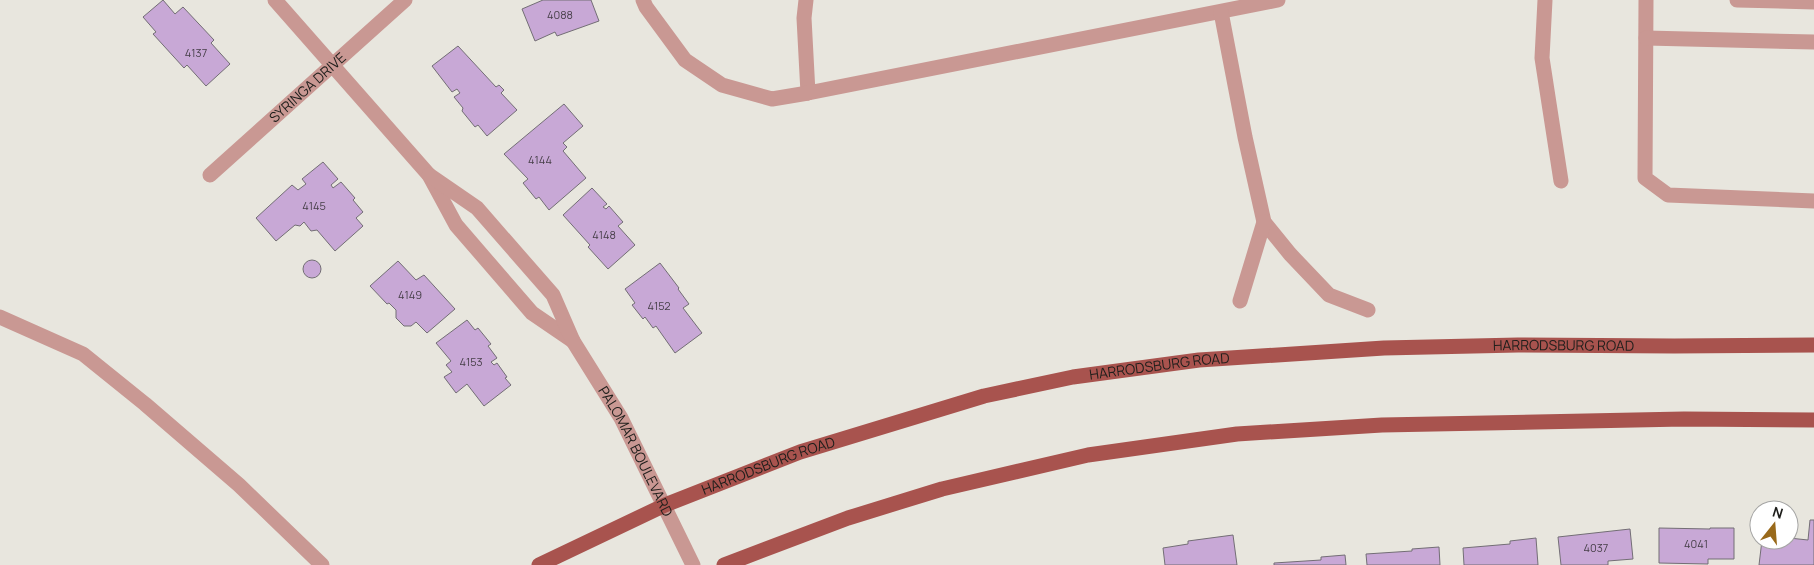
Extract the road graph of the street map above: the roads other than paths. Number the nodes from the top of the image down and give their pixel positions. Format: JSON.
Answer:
{"nodes":[{"id":1,"x":275,"y":0,"type":"edge"},
{"id":2,"x":404,"y":0,"type":"edge"},
{"id":3,"x":643,"y":0,"type":"edge"},
{"id":4,"x":806,"y":0,"type":"edge"},
{"id":5,"x":1278,"y":0,"type":"edge"},
{"id":6,"x":1545,"y":0,"type":"edge"},
{"id":7,"x":1646,"y":0,"type":"edge"},
{"id":8,"x":1737,"y":0,"type":"edge"},
{"id":9,"x":1814,"y":2,"type":"edge"},
{"id":10,"x":1221,"y":12,"type":"junction"},
{"id":11,"x":1646,"y":38,"type":"junction"},
{"id":12,"x":1814,"y":42,"type":"edge"},
{"id":13,"x":333,"y":64,"type":"junction"},
{"id":14,"x":808,"y":93,"type":"junction"},
{"id":15,"x":210,"y":175,"type":"dead end"},
{"id":16,"x":429,"y":175,"type":"junction"},
{"id":17,"x":1561,"y":181,"type":"dead end"},
{"id":18,"x":1814,"y":202,"type":"edge"},
{"id":19,"x":1264,"y":222,"type":"junction"},
{"id":20,"x":1240,"y":301,"type":"dead end"},
{"id":21,"x":1368,"y":310,"type":"dead end"},
{"id":22,"x":0,"y":316,"type":"edge"},
{"id":23,"x":573,"y":341,"type":"junction"},
{"id":24,"x":1814,"y":346,"type":"edge"},
{"id":25,"x":1814,"y":420,"type":"edge"},
{"id":26,"x":665,"y":506,"type":"junction"},
{"id":27,"x":322,"y":565,"type":"edge"},
{"id":28,"x":539,"y":565,"type":"edge"},
{"id":29,"x":693,"y":565,"type":"edge"},
{"id":30,"x":724,"y":565,"type":"edge"}],
"edges":[{"from":1,"to":13,"type":"street","name":"PALOMAR BOULEVARD"},
{"from":2,"to":13,"type":"street","name":"SYRINGA DRIVE"},
{"from":3,"to":14,"type":"street"},
{"from":4,"to":14,"type":"street"},
{"from":5,"to":10,"type":"street"},
{"from":6,"to":17,"type":"street"},
{"from":7,"to":11,"type":"street"},
{"from":8,"to":9,"type":"street"},
{"from":10,"to":14,"type":"street"},
{"from":10,"to":19,"type":"street"},
{"from":11,"to":12,"type":"street"},
{"from":11,"to":18,"type":"street"},
{"from":13,"to":15,"type":"street","name":"SYRINGA DRIVE"},
{"from":13,"to":16,"type":"street","name":"PALOMAR BOULEVARD"},
{"from":16,"to":23,"type":"street","name":"PALOMAR BOULEVARD"},
{"from":16,"to":23,"type":"street","name":"PALOMAR BOULEVARD"},
{"from":19,"to":20,"type":"street"},
{"from":19,"to":21,"type":"street"},
{"from":22,"to":27,"type":"street"},
{"from":23,"to":26,"type":"street","name":"PALOMAR BOULEVARD"},
{"from":24,"to":26,"type":"main road","name":"HARRODSBURG ROAD"},
{"from":25,"to":30,"type":"main road"},
{"from":26,"to":28,"type":"main road","name":"HARRODSBURG ROAD"},
{"from":26,"to":29,"type":"street","name":"PALOMAR BOULEVARD"}]}
